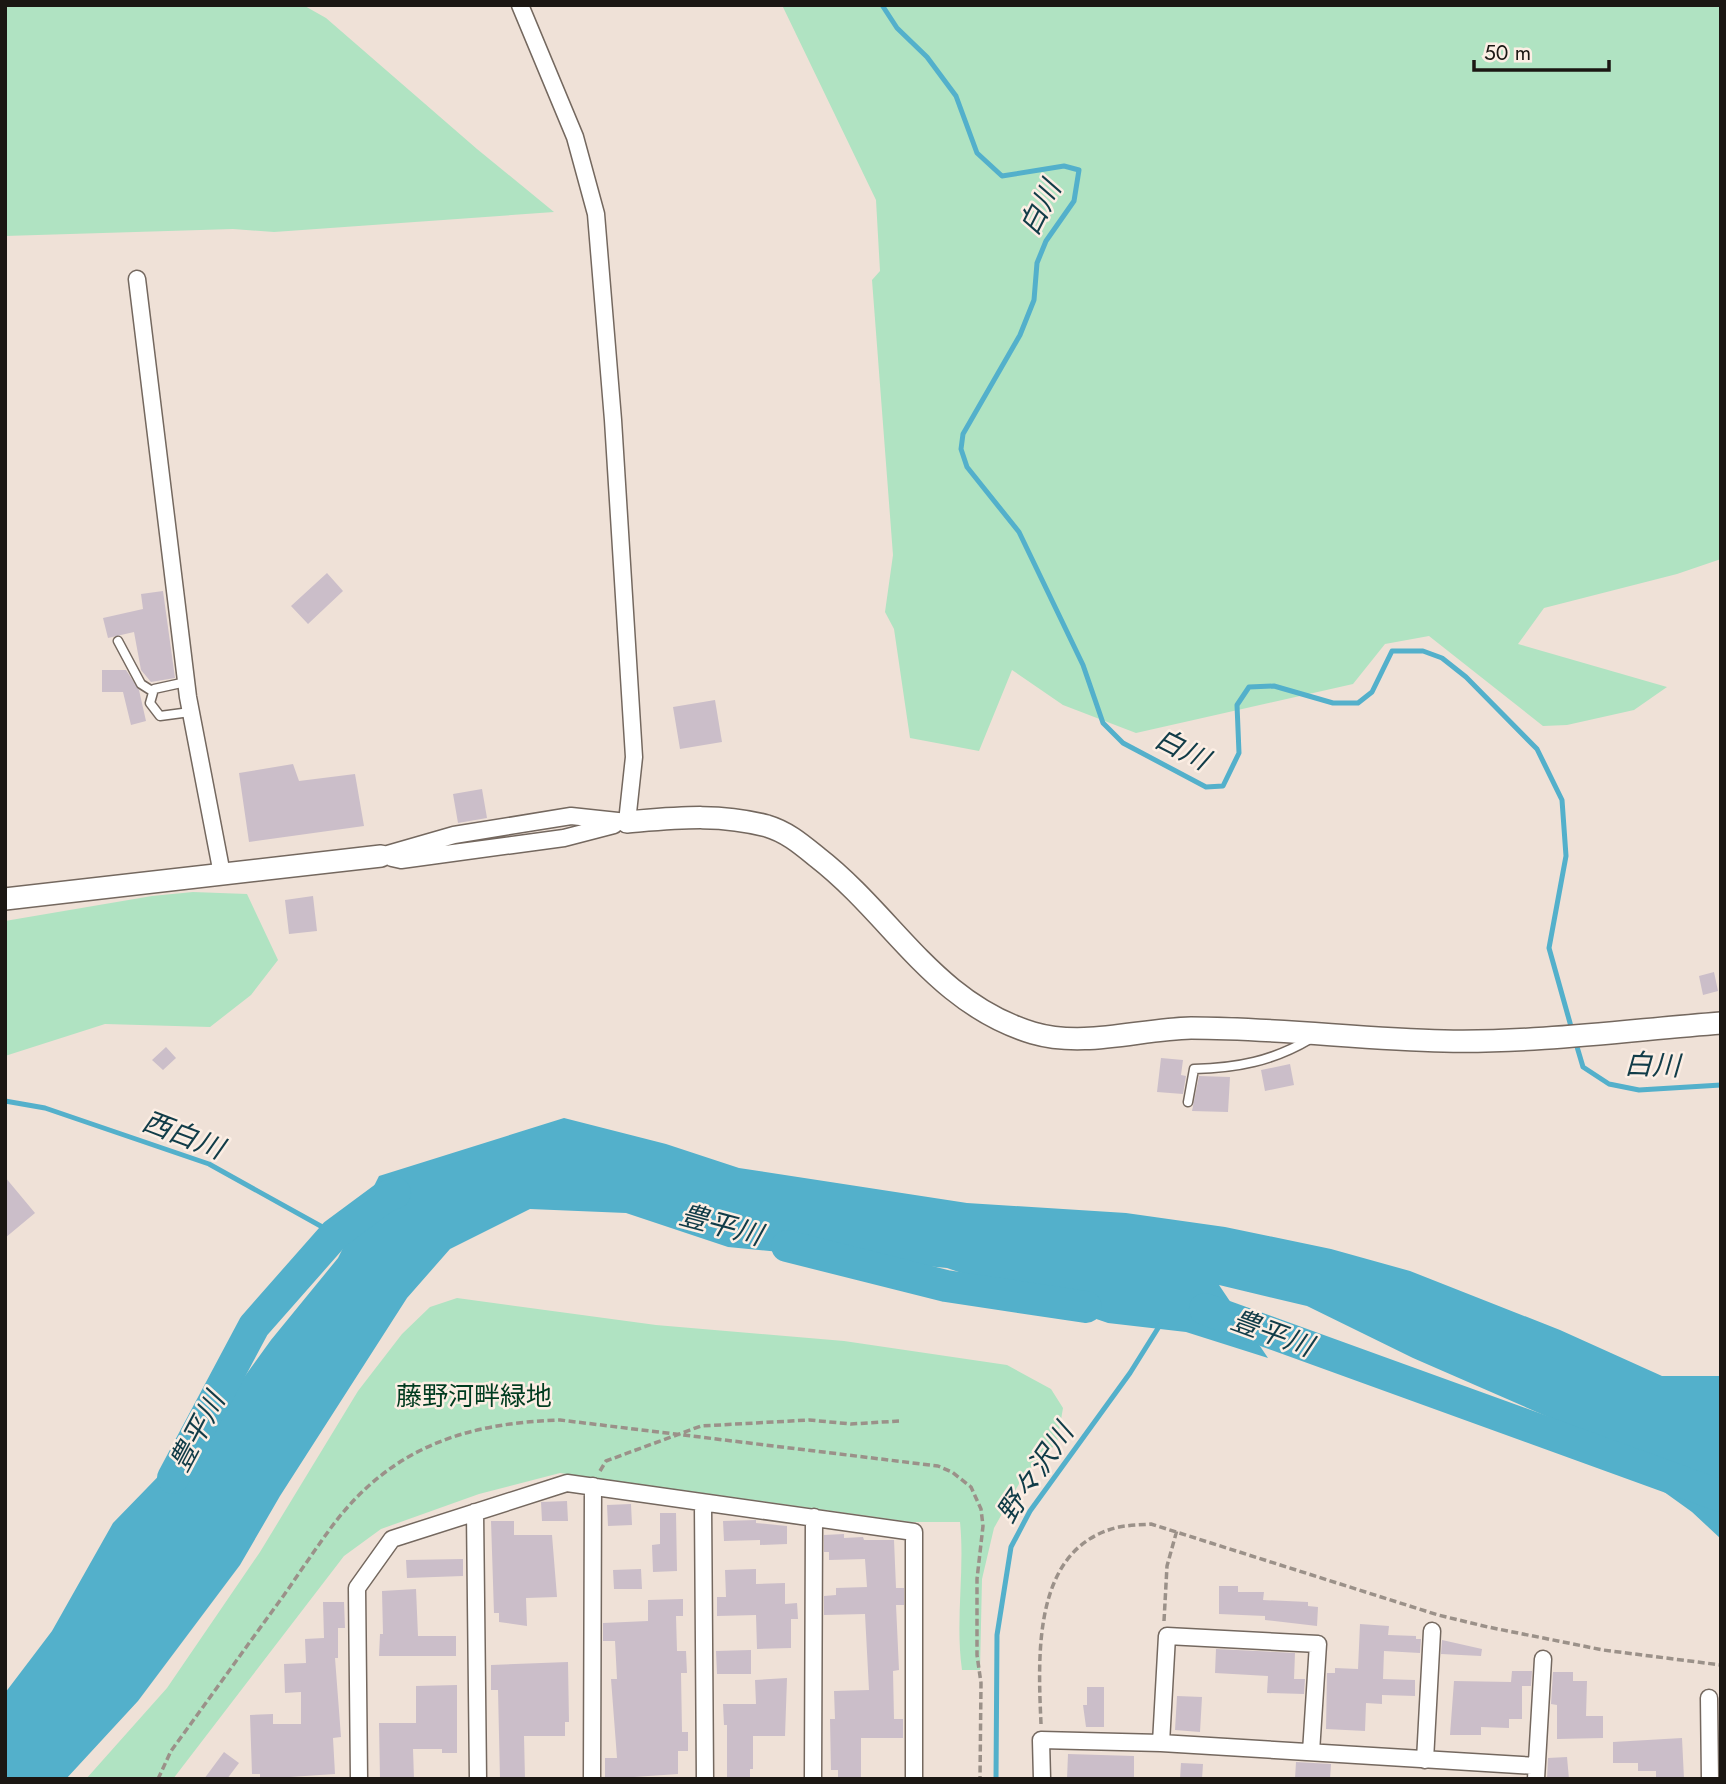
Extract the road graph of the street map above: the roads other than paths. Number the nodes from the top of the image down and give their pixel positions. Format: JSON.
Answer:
{"nodes":[{"id":1,"x":520,"y":5,"type":"edge"},
{"id":2,"x":137,"y":279,"type":"dead end"},
{"id":3,"x":118,"y":641,"type":"dead end"},
{"id":4,"x":186,"y":682,"type":"junction"},
{"id":5,"x":152,"y":691,"type":"junction"},
{"id":6,"x":190,"y":712,"type":"junction"},
{"id":7,"x":627,"y":822,"type":"junction"},
{"id":8,"x":381,"y":856,"type":"joint"},
{"id":9,"x":222,"y":874,"type":"junction"},
{"id":10,"x":7,"y":895,"type":"edge"},
{"id":11,"x":1721,"y":1023,"type":"edge"},
{"id":12,"x":1322,"y":1032,"type":"junction"},
{"id":13,"x":1188,"y":1102,"type":"dead end"},
{"id":14,"x":593,"y":1486,"type":"junction"},
{"id":15,"x":703,"y":1504,"type":"junction"},
{"id":16,"x":475,"y":1512,"type":"junction"},
{"id":17,"x":814,"y":1517,"type":"junction"},
{"id":18,"x":1432,"y":1631,"type":"dead end"},
{"id":19,"x":1543,"y":1659,"type":"dead end"},
{"id":20,"x":1709,"y":1698,"type":"dead end"},
{"id":21,"x":1161,"y":1743,"type":"junction"},
{"id":22,"x":1311,"y":1752,"type":"junction"},
{"id":23,"x":1425,"y":1760,"type":"junction"},
{"id":24,"x":1536,"y":1772,"type":"edge"},
{"id":25,"x":359,"y":1779,"type":"edge"},
{"id":26,"x":478,"y":1779,"type":"edge"},
{"id":27,"x":592,"y":1779,"type":"edge"},
{"id":28,"x":705,"y":1779,"type":"edge"},
{"id":29,"x":813,"y":1779,"type":"edge"},
{"id":30,"x":914,"y":1779,"type":"edge"},
{"id":31,"x":1042,"y":1779,"type":"edge"},
{"id":32,"x":1710,"y":1779,"type":"edge"}],
"edges":[{"from":1,"to":7,"type":"street"},
{"from":2,"to":4,"type":"street"},
{"from":3,"to":5,"type":"lane"},
{"from":4,"to":5,"type":"lane"},
{"from":4,"to":6,"type":"street"},
{"from":5,"to":6,"type":"lane"},
{"from":6,"to":9,"type":"street"},
{"from":7,"to":8,"type":"street"},
{"from":7,"to":12,"type":"street"},
{"from":8,"to":9,"type":"street"},
{"from":9,"to":10,"type":"street"},
{"from":11,"to":12,"type":"street"},
{"from":12,"to":13,"type":"lane"},
{"from":14,"to":15,"type":"street"},
{"from":14,"to":16,"type":"street"},
{"from":14,"to":27,"type":"street"},
{"from":15,"to":17,"type":"street"},
{"from":15,"to":28,"type":"street"},
{"from":16,"to":25,"type":"street"},
{"from":16,"to":26,"type":"street"},
{"from":17,"to":29,"type":"street"},
{"from":17,"to":30,"type":"street"},
{"from":18,"to":23,"type":"street"},
{"from":19,"to":24,"type":"street"},
{"from":20,"to":32,"type":"street"},
{"from":21,"to":22,"type":"street"},
{"from":21,"to":22,"type":"street"},
{"from":21,"to":31,"type":"street"},
{"from":22,"to":23,"type":"street"},
{"from":23,"to":24,"type":"street"}]}
